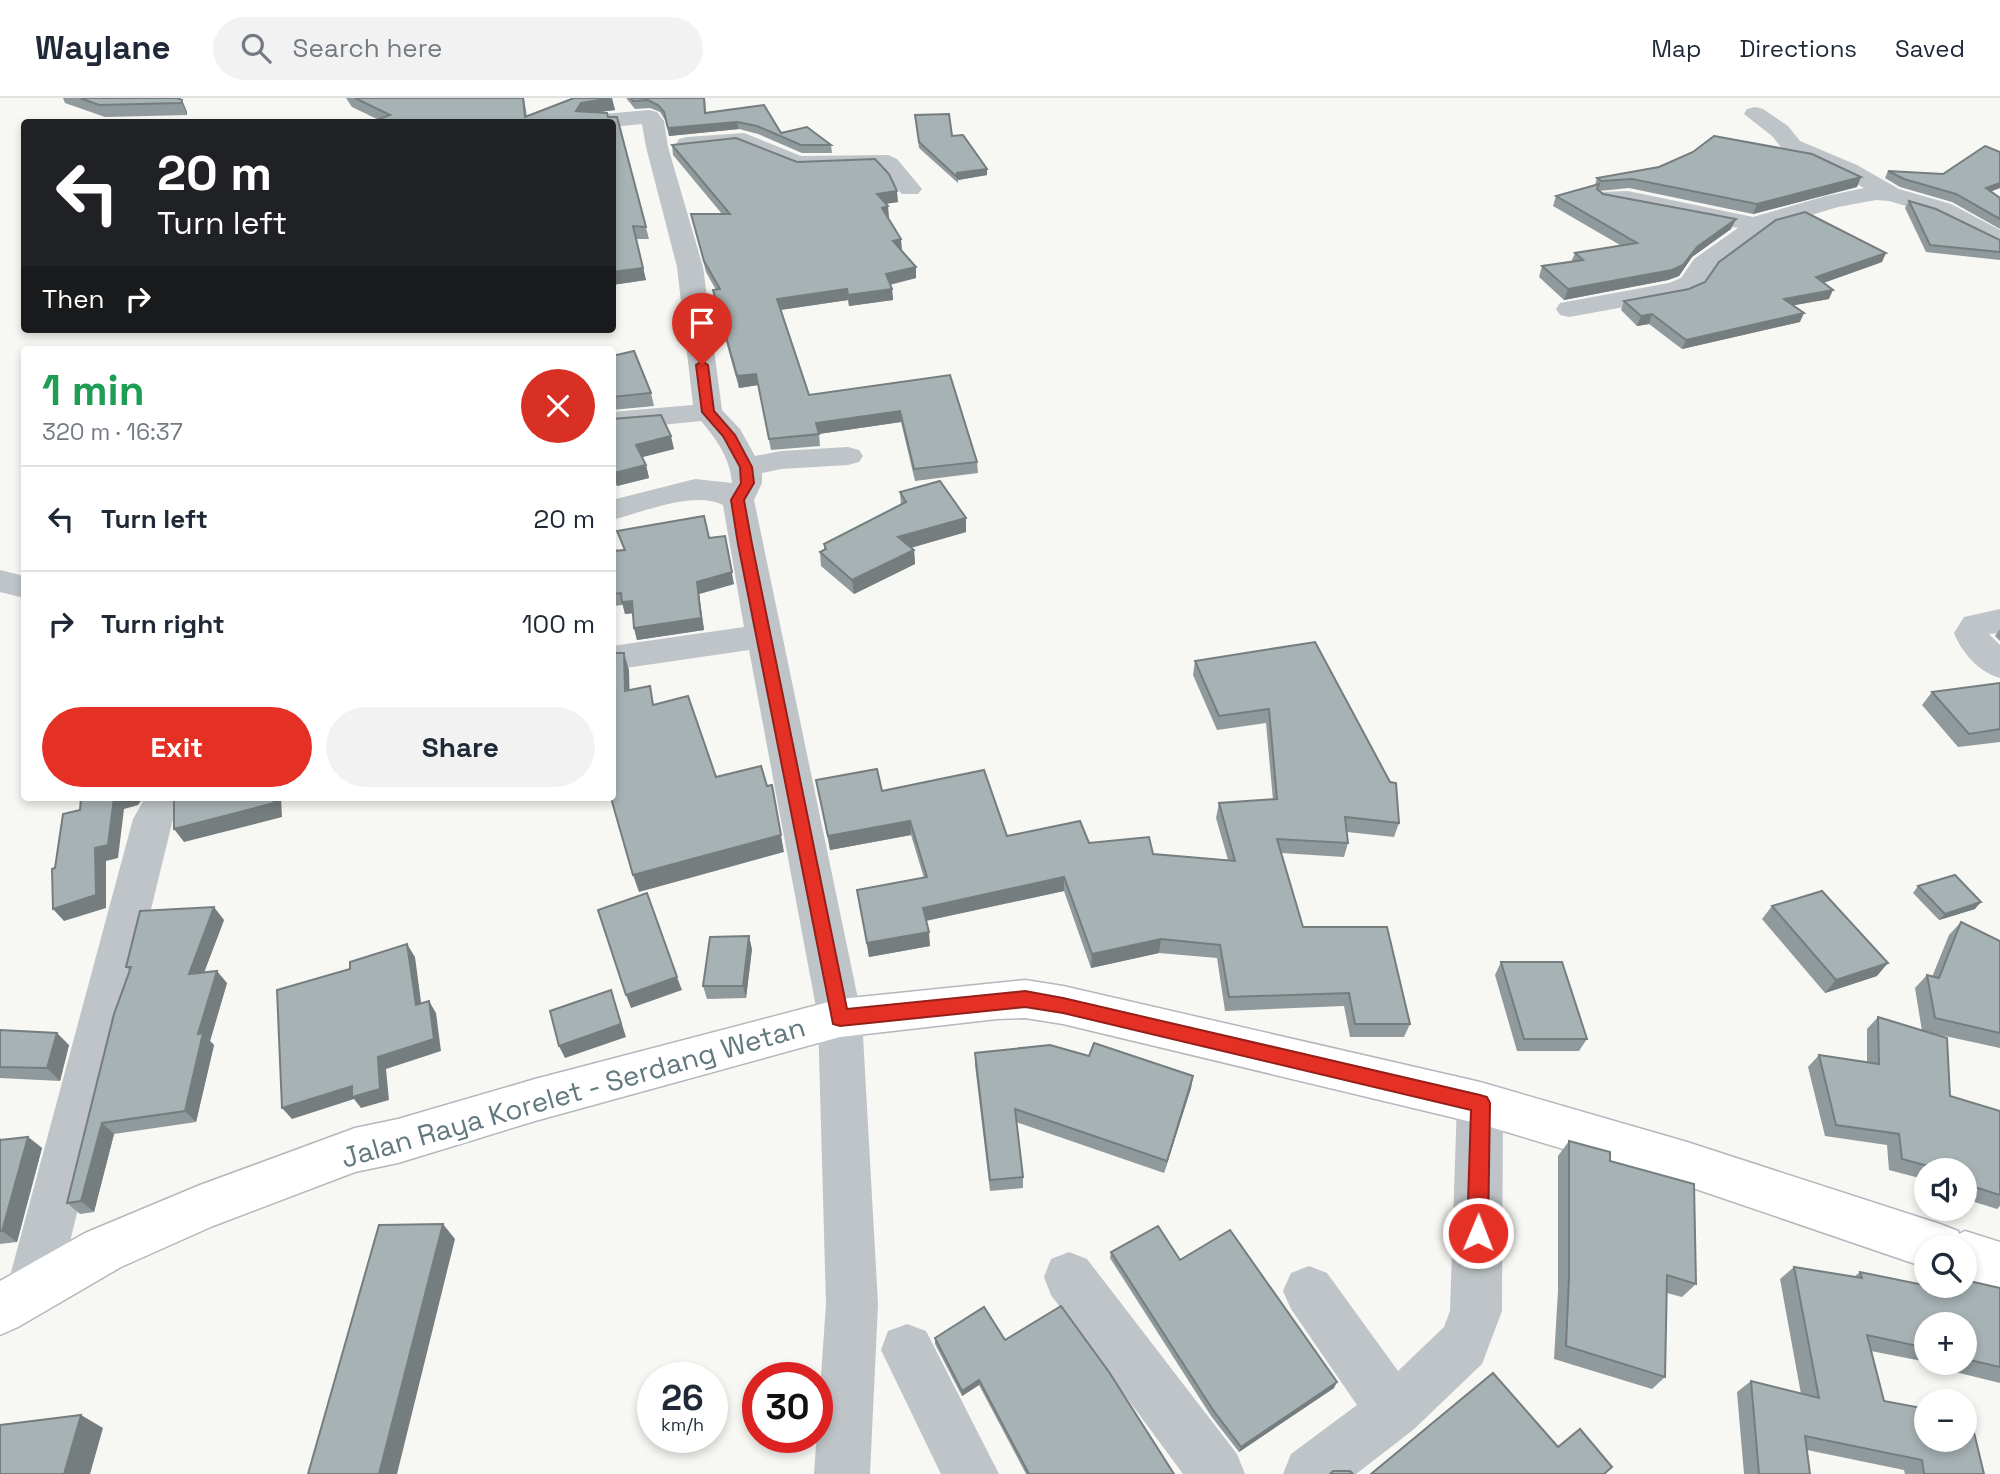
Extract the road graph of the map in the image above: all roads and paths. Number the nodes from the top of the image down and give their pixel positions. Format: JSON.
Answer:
{"nodes":[{"id":1,"x":1755,"y":114,"type":"dead end"},
{"id":2,"x":616,"y":120,"type":"edge"},
{"id":3,"x":657,"y":147,"type":"junction"},
{"id":4,"x":911,"y":189,"type":"dead end"},
{"id":5,"x":1891,"y":194,"type":"junction"},
{"id":6,"x":1608,"y":197,"type":"edge"},
{"id":7,"x":1755,"y":227,"type":"junction"},
{"id":8,"x":2000,"y":240,"type":"edge"},
{"id":9,"x":1569,"y":309,"type":"dead end"},
{"id":10,"x":708,"y":412,"type":"junction"},
{"id":11,"x":616,"y":421,"type":"edge"},
{"id":12,"x":848,"y":456,"type":"dead end"},
{"id":13,"x":746,"y":467,"type":"junction"},
{"id":14,"x":738,"y":500,"type":"junction"},
{"id":15,"x":616,"y":509,"type":"edge"},
{"id":16,"x":0,"y":581,"type":"edge"},
{"id":17,"x":21,"y":586,"type":"edge"},
{"id":18,"x":2000,"y":621,"type":"edge"},
{"id":19,"x":762,"y":636,"type":"junction"},
{"id":20,"x":616,"y":657,"type":"edge"},
{"id":21,"x":2000,"y":666,"type":"edge"},
{"id":22,"x":162,"y":801,"type":"edge"},
{"id":23,"x":840,"y":1018,"type":"junction"},
{"id":24,"x":1480,"y":1103,"type":"junction"},
{"id":25,"x":1914,"y":1239,"type":"edge"},
{"id":26,"x":1977,"y":1260,"type":"edge"},
{"id":27,"x":2000,"y":1267,"type":"edge"},
{"id":28,"x":1069,"y":1277,"type":"dead end"},
{"id":29,"x":1309,"y":1291,"type":"dead end"},
{"id":30,"x":16,"y":1300,"type":"edge"},
{"id":31,"x":907,"y":1350,"type":"dead end"},
{"id":32,"x":1394,"y":1412,"type":"junction"},
{"id":33,"x":842,"y":1474,"type":"edge"},
{"id":34,"x":971,"y":1474,"type":"edge"},
{"id":35,"x":1217,"y":1474,"type":"edge"},
{"id":36,"x":1311,"y":1474,"type":"edge"}],
"edges":[{"from":1,"to":5,"type":"street"},
{"from":2,"to":3,"type":"street"},
{"from":3,"to":4,"type":"street"},
{"from":3,"to":10,"type":"street"},
{"from":5,"to":7,"type":"street"},
{"from":5,"to":8,"type":"street"},
{"from":6,"to":7,"type":"street"},
{"from":7,"to":9,"type":"street"},
{"from":10,"to":11,"type":"street"},
{"from":10,"to":13,"type":"street"},
{"from":12,"to":13,"type":"street"},
{"from":13,"to":14,"type":"street"},
{"from":14,"to":15,"type":"street"},
{"from":14,"to":19,"type":"street"},
{"from":16,"to":17,"type":"street"},
{"from":18,"to":21,"type":"street"},
{"from":19,"to":20,"type":"street"},
{"from":19,"to":23,"type":"street"},
{"from":22,"to":30,"type":"street"},
{"from":23,"to":24,"type":"main road","name":"Jalan Raya Korelet - Serdang Wetan"},
{"from":23,"to":30,"type":"main road","name":"Jalan Raya Korelet - Serdang Wetan"},
{"from":23,"to":33,"type":"street"},
{"from":24,"to":25,"type":"main road","name":"Jalan Raya Korelet - Serdang Wetan"},
{"from":24,"to":32,"type":"street"},
{"from":26,"to":27,"type":"main road"},
{"from":28,"to":35,"type":"street"},
{"from":29,"to":32,"type":"street"},
{"from":31,"to":34,"type":"street"},
{"from":32,"to":36,"type":"street"}]}
